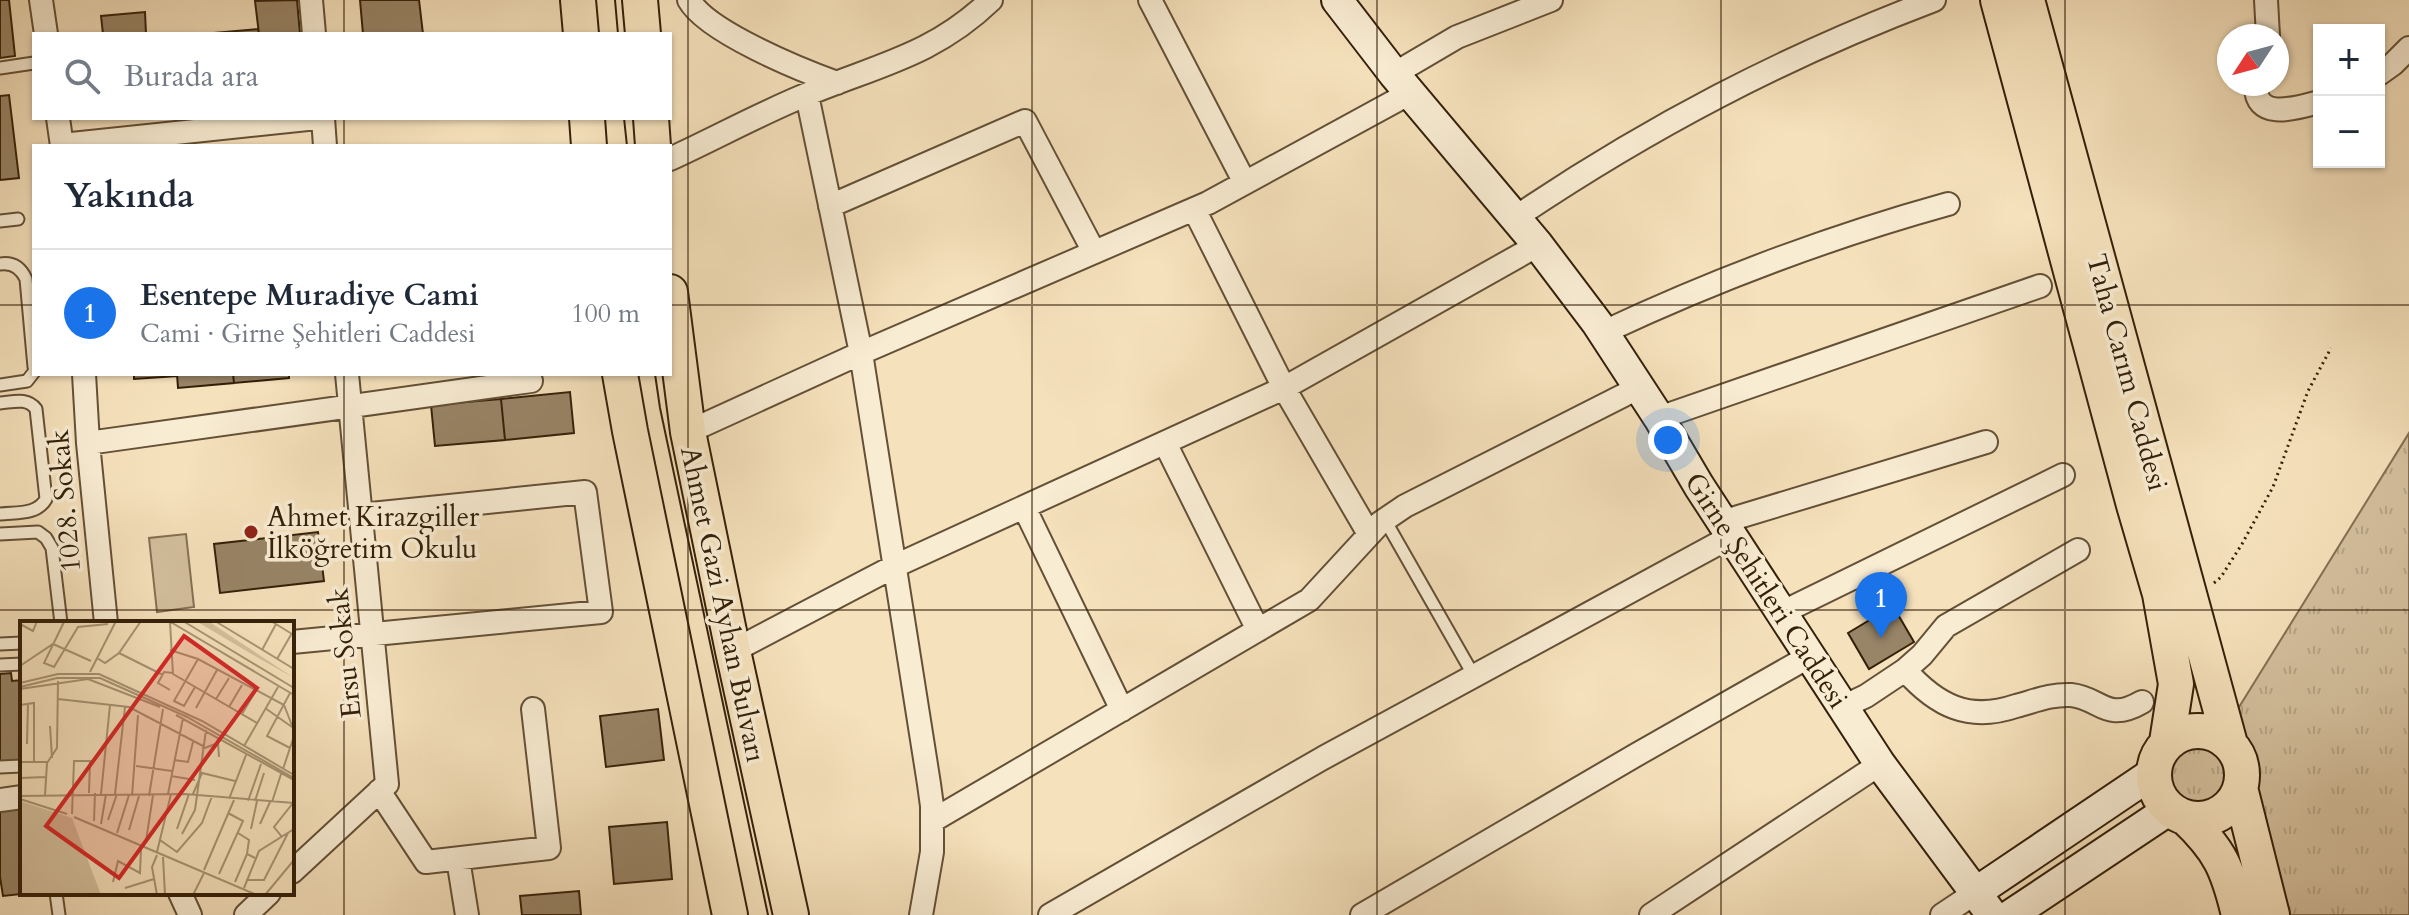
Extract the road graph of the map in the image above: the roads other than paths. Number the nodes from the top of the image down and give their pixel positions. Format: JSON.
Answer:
{"nodes":[{"id":1,"x":41,"y":0,"type":"edge"},
{"id":2,"x":311,"y":0,"type":"edge"},
{"id":3,"x":578,"y":0,"type":"edge"},
{"id":4,"x":640,"y":0,"type":"edge"},
{"id":5,"x":689,"y":0,"type":"edge"},
{"id":6,"x":991,"y":0,"type":"edge"},
{"id":7,"x":1150,"y":0,"type":"edge"},
{"id":8,"x":1337,"y":0,"type":"edge"},
{"id":9,"x":1551,"y":0,"type":"edge"},
{"id":10,"x":1934,"y":0,"type":"edge"},
{"id":11,"x":1998,"y":0,"type":"edge"},
{"id":12,"x":2027,"y":0,"type":"edge"},
{"id":13,"x":2266,"y":0,"type":"edge"},
{"id":14,"x":2267,"y":24,"type":"edge"},
{"id":15,"x":46,"y":32,"type":"edge"},
{"id":16,"x":314,"y":32,"type":"edge"},
{"id":17,"x":581,"y":32,"type":"edge"},
{"id":18,"x":643,"y":32,"type":"edge"},
{"id":19,"x":2409,"y":48,"type":"edge"},
{"id":20,"x":32,"y":63,"type":"edge"},
{"id":21,"x":0,"y":68,"type":"edge"},
{"id":22,"x":2385,"y":70,"type":"edge"},
{"id":23,"x":837,"y":83,"type":"junction"},
{"id":24,"x":1402,"y":83,"type":"junction"},
{"id":25,"x":807,"y":95,"type":"junction"},
{"id":26,"x":2257,"y":96,"type":"edge"},
{"id":27,"x":2313,"y":103,"type":"edge"},
{"id":28,"x":58,"y":120,"type":"edge"},
{"id":29,"x":301,"y":120,"type":"edge"},
{"id":30,"x":320,"y":120,"type":"edge"},
{"id":31,"x":587,"y":120,"type":"edge"},
{"id":32,"x":651,"y":120,"type":"edge"},
{"id":33,"x":62,"y":144,"type":"edge"},
{"id":34,"x":72,"y":144,"type":"edge"},
{"id":35,"x":325,"y":144,"type":"edge"},
{"id":36,"x":589,"y":144,"type":"edge"},
{"id":37,"x":653,"y":144,"type":"edge"},
{"id":38,"x":672,"y":158,"type":"edge"},
{"id":39,"x":1245,"y":183,"type":"junction"},
{"id":40,"x":1948,"y":204,"type":"dead end"},
{"id":41,"x":830,"y":206,"type":"junction"},
{"id":42,"x":1194,"y":209,"type":"junction"},
{"id":43,"x":1516,"y":217,"type":"junction"},
{"id":44,"x":18,"y":219,"type":"dead end"},
{"id":45,"x":0,"y":221,"type":"edge"},
{"id":46,"x":1538,"y":245,"type":"junction"},
{"id":47,"x":1094,"y":252,"type":"junction"},
{"id":48,"x":0,"y":264,"type":"edge"},
{"id":49,"x":2040,"y":286,"type":"dead end"},
{"id":50,"x":672,"y":308,"type":"edge"},
{"id":51,"x":1604,"y":332,"type":"junction"},
{"id":52,"x":32,"y":347,"type":"edge"},
{"id":53,"x":861,"y":353,"type":"junction"},
{"id":54,"x":32,"y":373,"type":"edge"},
{"id":55,"x":84,"y":376,"type":"edge"},
{"id":56,"x":347,"y":376,"type":"edge"},
{"id":57,"x":620,"y":376,"type":"edge"},
{"id":58,"x":531,"y":381,"type":"dead end"},
{"id":59,"x":0,"y":385,"type":"edge"},
{"id":60,"x":1640,"y":387,"type":"junction"},
{"id":61,"x":1284,"y":388,"type":"junction"},
{"id":62,"x":0,"y":403,"type":"edge"},
{"id":63,"x":350,"y":406,"type":"junction"},
{"id":64,"x":1659,"y":418,"type":"junction"},
{"id":65,"x":688,"y":432,"type":"junction"},
{"id":66,"x":1986,"y":442,"type":"dead end"},
{"id":67,"x":88,"y":443,"type":"junction"},
{"id":68,"x":1165,"y":443,"type":"junction"},
{"id":69,"x":2063,"y":475,"type":"dead end"},
{"id":70,"x":1024,"y":507,"type":"junction"},
{"id":71,"x":0,"y":514,"type":"edge"},
{"id":72,"x":361,"y":515,"type":"junction"},
{"id":73,"x":1375,"y":529,"type":"junction"},
{"id":74,"x":1727,"y":529,"type":"junction"},
{"id":75,"x":0,"y":534,"type":"edge"},
{"id":76,"x":2078,"y":550,"type":"dead end"},
{"id":77,"x":895,"y":566,"type":"junction"},
{"id":78,"x":1781,"y":613,"type":"junction"},
{"id":79,"x":61,"y":621,"type":"edge"},
{"id":80,"x":106,"y":621,"type":"edge"},
{"id":81,"x":1258,"y":630,"type":"junction"},
{"id":82,"x":373,"y":634,"type":"junction"},
{"id":83,"x":294,"y":642,"type":"edge"},
{"id":84,"x":20,"y":643,"type":"edge"},
{"id":85,"x":0,"y":644,"type":"edge"},
{"id":86,"x":733,"y":651,"type":"junction"},
{"id":87,"x":1810,"y":656,"type":"junction"},
{"id":88,"x":20,"y":664,"type":"edge"},
{"id":89,"x":0,"y":665,"type":"edge"},
{"id":90,"x":1905,"y":670,"type":"junction"},
{"id":91,"x":1474,"y":676,"type":"junction"},
{"id":92,"x":2142,"y":702,"type":"dead end"},
{"id":93,"x":1843,"y":707,"type":"junction"},
{"id":94,"x":533,"y":709,"type":"dead end"},
{"id":95,"x":1122,"y":710,"type":"junction"},
{"id":96,"x":2167,"y":742,"type":"junction"},
{"id":97,"x":2230,"y":744,"type":"junction"},
{"id":98,"x":1880,"y":764,"type":"junction"},
{"id":99,"x":20,"y":766,"type":"edge"},
{"id":100,"x":0,"y":767,"type":"edge"},
{"id":101,"x":2153,"y":773,"type":"junction"},
{"id":102,"x":383,"y":787,"type":"junction"},
{"id":103,"x":2240,"y":788,"type":"junction"},
{"id":104,"x":20,"y":797,"type":"edge"},
{"id":105,"x":0,"y":800,"type":"edge"},
{"id":106,"x":2177,"y":813,"type":"junction"},
{"id":107,"x":932,"y":821,"type":"junction"},
{"id":108,"x":458,"y":859,"type":"junction"},
{"id":109,"x":294,"y":870,"type":"edge"},
{"id":110,"x":56,"y":895,"type":"edge"},
{"id":111,"x":181,"y":895,"type":"edge"},
{"id":112,"x":267,"y":895,"type":"edge"},
{"id":113,"x":1984,"y":904,"type":"edge"},
{"id":114,"x":59,"y":915,"type":"edge"},
{"id":115,"x":190,"y":915,"type":"edge"},
{"id":116,"x":246,"y":915,"type":"edge"},
{"id":117,"x":467,"y":915,"type":"edge"},
{"id":118,"x":730,"y":915,"type":"edge"},
{"id":119,"x":791,"y":915,"type":"edge"},
{"id":120,"x":921,"y":915,"type":"edge"},
{"id":121,"x":1050,"y":915,"type":"edge"},
{"id":122,"x":1362,"y":915,"type":"edge"},
{"id":123,"x":1651,"y":915,"type":"edge"},
{"id":124,"x":1942,"y":915,"type":"edge"},
{"id":125,"x":2011,"y":915,"type":"edge"},
{"id":126,"x":2239,"y":915,"type":"edge"},
{"id":127,"x":2272,"y":915,"type":"edge"}],
"edges":[{"from":1,"to":15,"type":"street"},
{"from":2,"to":16,"type":"street"},
{"from":3,"to":17,"type":"main road"},
{"from":4,"to":18,"type":"main road"},
{"from":5,"to":23,"type":"street"},
{"from":6,"to":23,"type":"street"},
{"from":7,"to":39,"type":"street"},
{"from":8,"to":24,"type":"street","name":"Girne Şehitleri Caddesi"},
{"from":9,"to":24,"type":"street"},
{"from":10,"to":43,"type":"street"},
{"from":11,"to":96,"type":"main road","name":"Taha Carım Caddesi"},
{"from":12,"to":97,"type":"main road","name":"Taha Carım Caddesi"},
{"from":13,"to":14,"type":"street"},
{"from":19,"to":22,"type":"street"},
{"from":20,"to":21,"type":"lane"},
{"from":23,"to":25,"type":"street"},
{"from":24,"to":39,"type":"street"},
{"from":24,"to":43,"type":"street","name":"Girne Şehitleri Caddesi"},
{"from":25,"to":38,"type":"street"},
{"from":25,"to":41,"type":"street"},
{"from":26,"to":27,"type":"street"},
{"from":28,"to":33,"type":"street"},
{"from":29,"to":34,"type":"street"},
{"from":30,"to":35,"type":"street"},
{"from":31,"to":36,"type":"main road"},
{"from":32,"to":37,"type":"main road"},
{"from":39,"to":42,"type":"street"},
{"from":40,"to":51,"type":"street"},
{"from":41,"to":47,"type":"street"},
{"from":41,"to":53,"type":"street"},
{"from":42,"to":47,"type":"street"},
{"from":42,"to":61,"type":"street"},
{"from":43,"to":46,"type":"street","name":"Girne Şehitleri Caddesi"},
{"from":44,"to":45,"type":"lane"},
{"from":46,"to":51,"type":"street","name":"Girne Şehitleri Caddesi"},
{"from":46,"to":61,"type":"street"},
{"from":47,"to":53,"type":"street"},
{"from":48,"to":52,"type":"lane"},
{"from":49,"to":64,"type":"street"},
{"from":50,"to":65,"type":"main road","name":"Ahmet Gazi Ayhan Bulvarı"},
{"from":51,"to":60,"type":"street","name":"Girne Şehitleri Caddesi"},
{"from":53,"to":65,"type":"street"},
{"from":53,"to":77,"type":"street"},
{"from":54,"to":59,"type":"lane"},
{"from":55,"to":67,"type":"street","name":"1028. Sokak"},
{"from":56,"to":63,"type":"street","name":"Ersu Sokak"},
{"from":57,"to":118,"type":"main road","name":"Ahmet Gazi Ayhan Bulvarı"},
{"from":58,"to":63,"type":"street"},
{"from":60,"to":64,"type":"street","name":"Girne Şehitleri Caddesi"},
{"from":60,"to":73,"type":"street"},
{"from":61,"to":68,"type":"street"},
{"from":61,"to":73,"type":"street"},
{"from":62,"to":71,"type":"lane"},
{"from":63,"to":67,"type":"street"},
{"from":63,"to":72,"type":"street","name":"Ersu Sokak"},
{"from":64,"to":74,"type":"street","name":"Girne Şehitleri Caddesi"},
{"from":65,"to":86,"type":"main road","name":"Ahmet Gazi Ayhan Bulvarı"},
{"from":66,"to":74,"type":"street"},
{"from":67,"to":80,"type":"street","name":"1028. Sokak"},
{"from":68,"to":70,"type":"street"},
{"from":68,"to":81,"type":"street"},
{"from":69,"to":78,"type":"street"},
{"from":70,"to":77,"type":"street"},
{"from":70,"to":95,"type":"street"},
{"from":72,"to":82,"type":"street","name":"Ersu Sokak"},
{"from":72,"to":82,"type":"street"},
{"from":73,"to":81,"type":"street"},
{"from":73,"to":91,"type":"lane"},
{"from":74,"to":78,"type":"street","name":"Girne Şehitleri Caddesi"},
{"from":74,"to":91,"type":"street"},
{"from":75,"to":79,"type":"lane"},
{"from":76,"to":90,"type":"street"},
{"from":77,"to":86,"type":"street"},
{"from":77,"to":107,"type":"street"},
{"from":78,"to":87,"type":"street","name":"Girne Şehitleri Caddesi"},
{"from":81,"to":95,"type":"street"},
{"from":82,"to":83,"type":"street"},
{"from":82,"to":102,"type":"street","name":"Ersu Sokak"},
{"from":84,"to":85,"type":"lane"},
{"from":86,"to":119,"type":"main road","name":"Ahmet Gazi Ayhan Bulvarı"},
{"from":87,"to":93,"type":"street","name":"Girne Şehitleri Caddesi"},
{"from":87,"to":122,"type":"street"},
{"from":88,"to":89,"type":"lane"},
{"from":90,"to":92,"type":"street"},
{"from":90,"to":93,"type":"street"},
{"from":91,"to":121,"type":"street"},
{"from":93,"to":98,"type":"street","name":"Girne Şehitleri Caddesi"},
{"from":94,"to":108,"type":"street"},
{"from":95,"to":107,"type":"street"},
{"from":96,"to":97,"type":"main road"},
{"from":96,"to":101,"type":"main road"},
{"from":97,"to":103,"type":"main road"},
{"from":98,"to":113,"type":"street","name":"Girne Şehitleri Caddesi"},
{"from":98,"to":123,"type":"street"},
{"from":99,"to":100,"type":"lane"},
{"from":101,"to":106,"type":"main road"},
{"from":101,"to":113,"type":"street"},
{"from":102,"to":108,"type":"street"},
{"from":102,"to":109,"type":"street"},
{"from":103,"to":106,"type":"main road"},
{"from":103,"to":127,"type":"main road"},
{"from":104,"to":105,"type":"street"},
{"from":106,"to":125,"type":"street"},
{"from":106,"to":126,"type":"main road"},
{"from":107,"to":120,"type":"street"},
{"from":108,"to":117,"type":"street"},
{"from":110,"to":114,"type":"lane"},
{"from":111,"to":115,"type":"street"},
{"from":112,"to":116,"type":"street"},
{"from":113,"to":124,"type":"street"}]}
